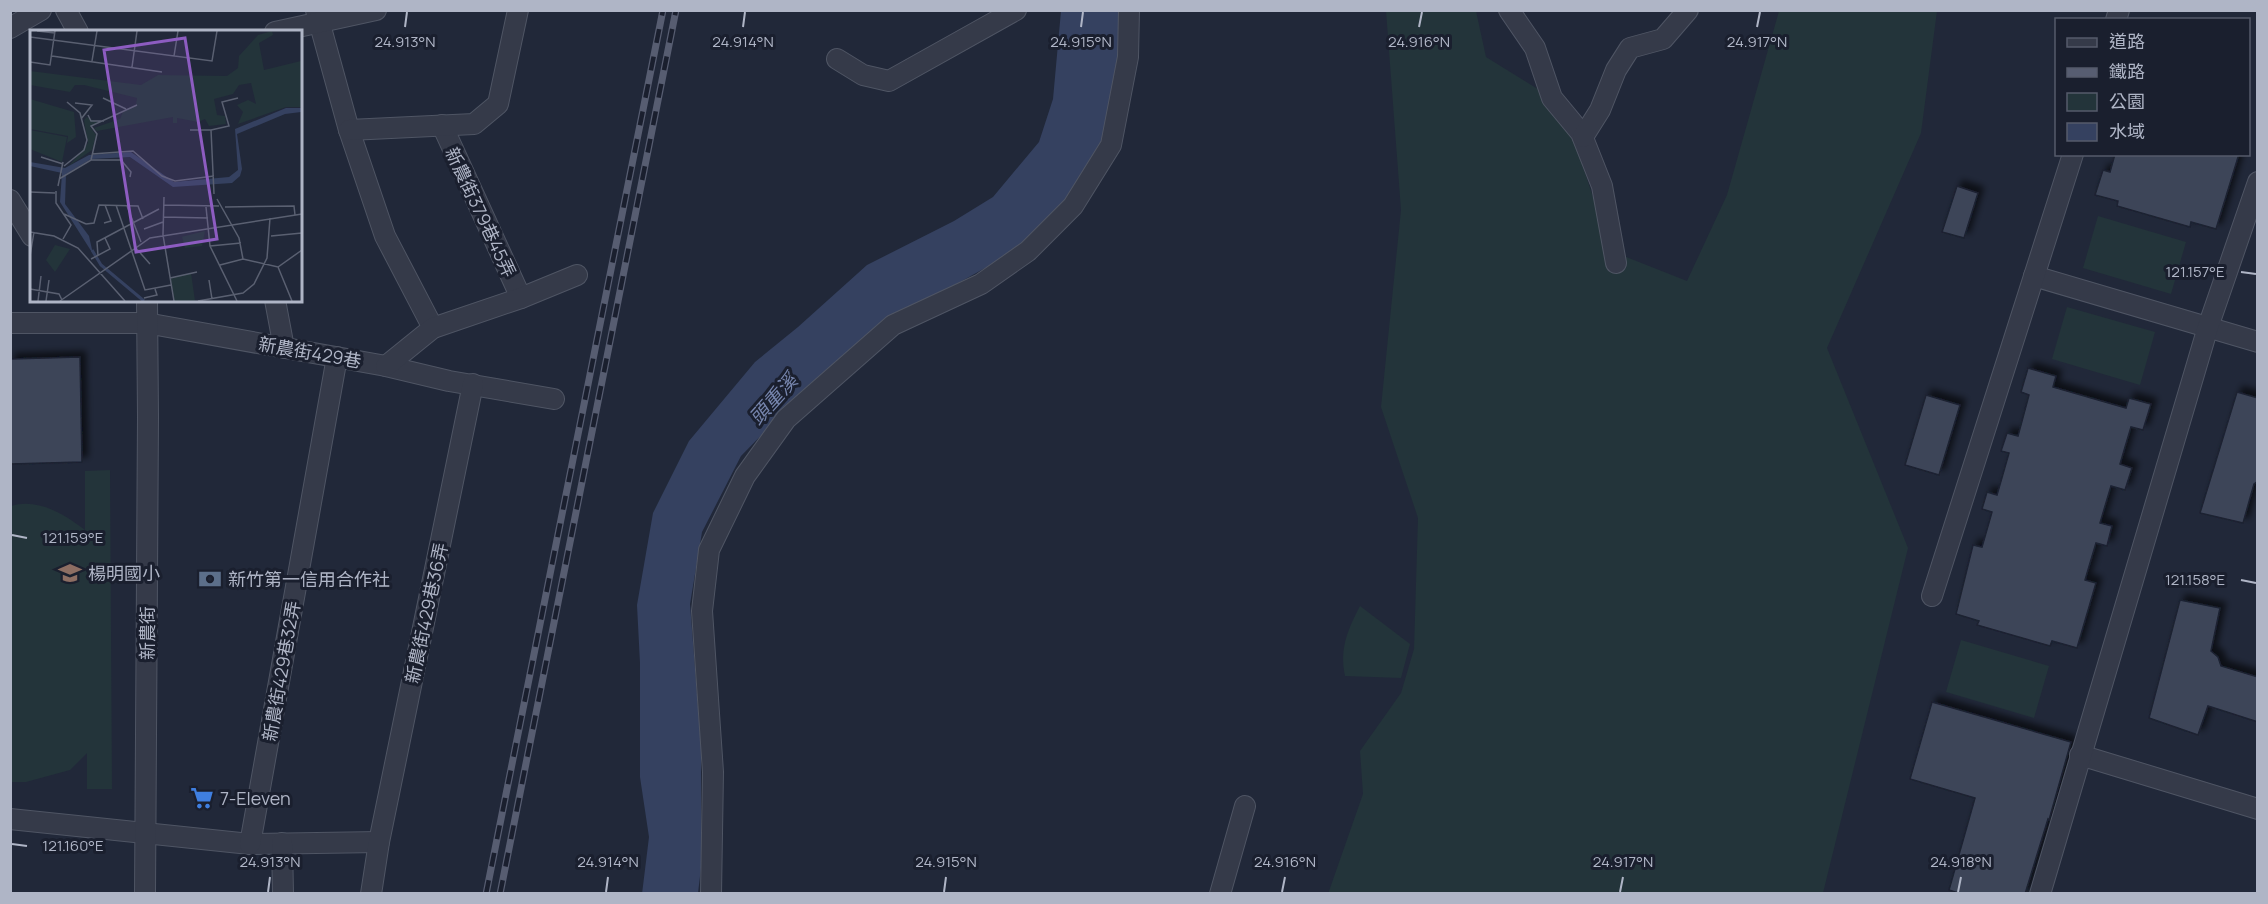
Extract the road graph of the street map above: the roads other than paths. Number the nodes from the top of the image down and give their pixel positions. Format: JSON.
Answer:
{"nodes":[{"id":1,"x":41,"y":10,"type":"edge"},
{"id":2,"x":66,"y":10,"type":"edge"},
{"id":3,"x":376,"y":10,"type":"edge"},
{"id":4,"x":518,"y":10,"type":"edge"},
{"id":5,"x":1016,"y":10,"type":"edge"},
{"id":6,"x":1129,"y":10,"type":"edge"},
{"id":7,"x":1509,"y":10,"type":"edge"},
{"id":8,"x":1688,"y":10,"type":"edge"},
{"id":9,"x":317,"y":16,"type":"edge"},
{"id":10,"x":10,"y":28,"type":"edge"},
{"id":11,"x":77,"y":30,"type":"edge"},
{"id":12,"x":280,"y":30,"type":"edge"},
{"id":13,"x":837,"y":59,"type":"dead end"},
{"id":14,"x":442,"y":125,"type":"junction"},
{"id":15,"x":349,"y":130,"type":"junction"},
{"id":16,"x":1583,"y":137,"type":"junction"},
{"id":17,"x":2072,"y":156,"type":"edge"},
{"id":18,"x":2258,"y":182,"type":"edge"},
{"id":19,"x":10,"y":200,"type":"edge"},
{"id":20,"x":30,"y":233,"type":"edge"},
{"id":21,"x":1616,"y":263,"type":"dead end"},
{"id":22,"x":577,"y":275,"type":"dead end"},
{"id":23,"x":2034,"y":276,"type":"junction"},
{"id":24,"x":521,"y":298,"type":"junction"},
{"id":25,"x":147,"y":302,"type":"edge"},
{"id":26,"x":275,"y":302,"type":"edge"},
{"id":27,"x":10,"y":323,"type":"edge"},
{"id":28,"x":146,"y":323,"type":"junction"},
{"id":29,"x":2208,"y":327,"type":"junction"},
{"id":30,"x":433,"y":328,"type":"junction"},
{"id":31,"x":2258,"y":342,"type":"edge"},
{"id":32,"x":284,"y":348,"type":"junction"},
{"id":33,"x":337,"y":357,"type":"junction"},
{"id":34,"x":386,"y":366,"type":"junction"},
{"id":35,"x":473,"y":384,"type":"junction"},
{"id":36,"x":554,"y":399,"type":"dead end"},
{"id":37,"x":1932,"y":596,"type":"dead end"},
{"id":38,"x":2080,"y":755,"type":"junction"},
{"id":39,"x":1245,"y":806,"type":"dead end"},
{"id":40,"x":2258,"y":809,"type":"edge"},
{"id":41,"x":10,"y":819,"type":"edge"},
{"id":42,"x":146,"y":835,"type":"junction"},
{"id":43,"x":379,"y":842,"type":"junction"},
{"id":44,"x":282,"y":843,"type":"junction"},
{"id":45,"x":250,"y":844,"type":"junction"},
{"id":46,"x":145,"y":894,"type":"edge"},
{"id":47,"x":283,"y":894,"type":"edge"},
{"id":48,"x":371,"y":894,"type":"edge"},
{"id":49,"x":711,"y":894,"type":"edge"},
{"id":50,"x":1220,"y":894,"type":"edge"},
{"id":51,"x":2040,"y":894,"type":"edge"}],
"edges":[{"from":1,"to":10,"type":"street"},
{"from":2,"to":11,"type":"street"},
{"from":3,"to":9,"type":"street"},
{"from":4,"to":14,"type":"street","name":"新農街379巷45弄"},
{"from":5,"to":13,"type":"street"},
{"from":6,"to":49,"type":"street"},
{"from":7,"to":16,"type":"street"},
{"from":8,"to":16,"type":"street"},
{"from":9,"to":12,"type":"street"},
{"from":9,"to":15,"type":"street"},
{"from":14,"to":15,"type":"street","name":"新農街379巷45弄"},
{"from":14,"to":24,"type":"street","name":"新農街379巷45弄"},
{"from":15,"to":30,"type":"street"},
{"from":16,"to":21,"type":"street"},
{"from":17,"to":23,"type":"street"},
{"from":18,"to":29,"type":"street"},
{"from":19,"to":20,"type":"street"},
{"from":22,"to":24,"type":"street"},
{"from":23,"to":29,"type":"street"},
{"from":23,"to":37,"type":"street"},
{"from":24,"to":30,"type":"street"},
{"from":25,"to":28,"type":"street","name":"新農街"},
{"from":26,"to":32,"type":"street"},
{"from":27,"to":28,"type":"street","name":"新農街429巷"},
{"from":28,"to":32,"type":"street","name":"新農街429巷"},
{"from":28,"to":42,"type":"street","name":"新農街"},
{"from":29,"to":31,"type":"street"},
{"from":29,"to":38,"type":"street"},
{"from":30,"to":34,"type":"street"},
{"from":32,"to":33,"type":"street","name":"新農街429巷"},
{"from":33,"to":34,"type":"street","name":"新農街429巷"},
{"from":33,"to":45,"type":"street","name":"新農街429巷32弄"},
{"from":34,"to":35,"type":"street","name":"新農街429巷"},
{"from":35,"to":36,"type":"street","name":"新農街429巷"},
{"from":35,"to":43,"type":"street","name":"新農街429巷36弄"},
{"from":38,"to":40,"type":"street"},
{"from":38,"to":51,"type":"street"},
{"from":39,"to":50,"type":"street"},
{"from":41,"to":42,"type":"street"},
{"from":42,"to":45,"type":"street"},
{"from":42,"to":46,"type":"street","name":"新農街"},
{"from":43,"to":44,"type":"street"},
{"from":43,"to":48,"type":"street","name":"新農街429巷36弄"},
{"from":44,"to":45,"type":"street"},
{"from":44,"to":47,"type":"street"}]}
